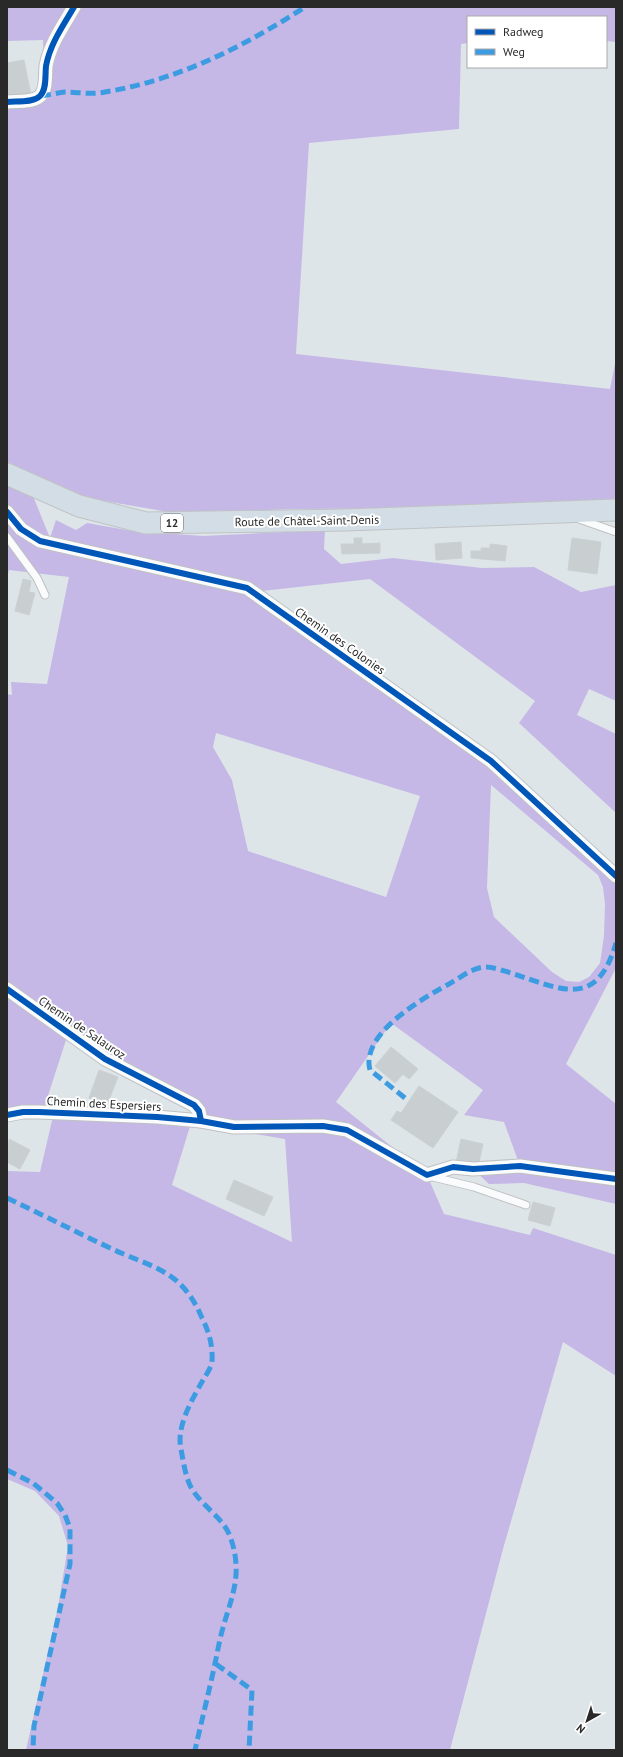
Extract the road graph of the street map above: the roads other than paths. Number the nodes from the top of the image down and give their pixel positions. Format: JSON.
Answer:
{"nodes":[{"id":1,"x":74,"y":7,"type":"edge"},
{"id":2,"x":7,"y":102,"type":"edge"},
{"id":3,"x":7,"y":474,"type":"edge"},
{"id":4,"x":616,"y":510,"type":"edge"},
{"id":5,"x":7,"y":512,"type":"edge"},
{"id":6,"x":562,"y":513,"type":"junction"},
{"id":7,"x":616,"y":532,"type":"edge"},
{"id":8,"x":7,"y":536,"type":"edge"},
{"id":9,"x":46,"y":596,"type":"dead end"},
{"id":10,"x":616,"y":876,"type":"edge"},
{"id":11,"x":7,"y":989,"type":"edge"},
{"id":12,"x":7,"y":1116,"type":"edge"},
{"id":13,"x":201,"y":1121,"type":"junction"},
{"id":14,"x":427,"y":1175,"type":"junction"},
{"id":15,"x":616,"y":1179,"type":"edge"},
{"id":16,"x":526,"y":1205,"type":"dead end"}],
"edges":[{"from":1,"to":2,"type":"street"},
{"from":3,"to":6,"type":"main road","name":"Route de Châtel-Saint-Denis","number":"12"},
{"from":4,"to":6,"type":"main road","name":"Route de Châtel-Saint-Denis","number":"12"},
{"from":5,"to":10,"type":"street","name":"Chemin des Colonies"},
{"from":6,"to":7,"type":"lane"},
{"from":8,"to":9,"type":"lane"},
{"from":11,"to":13,"type":"street","name":"Chemin de Salauroz"},
{"from":12,"to":13,"type":"street","name":"Chemin des Espersiers"},
{"from":13,"to":14,"type":"street","name":"Chemin des Espersiers"},
{"from":14,"to":15,"type":"street"},
{"from":14,"to":16,"type":"lane"}]}
